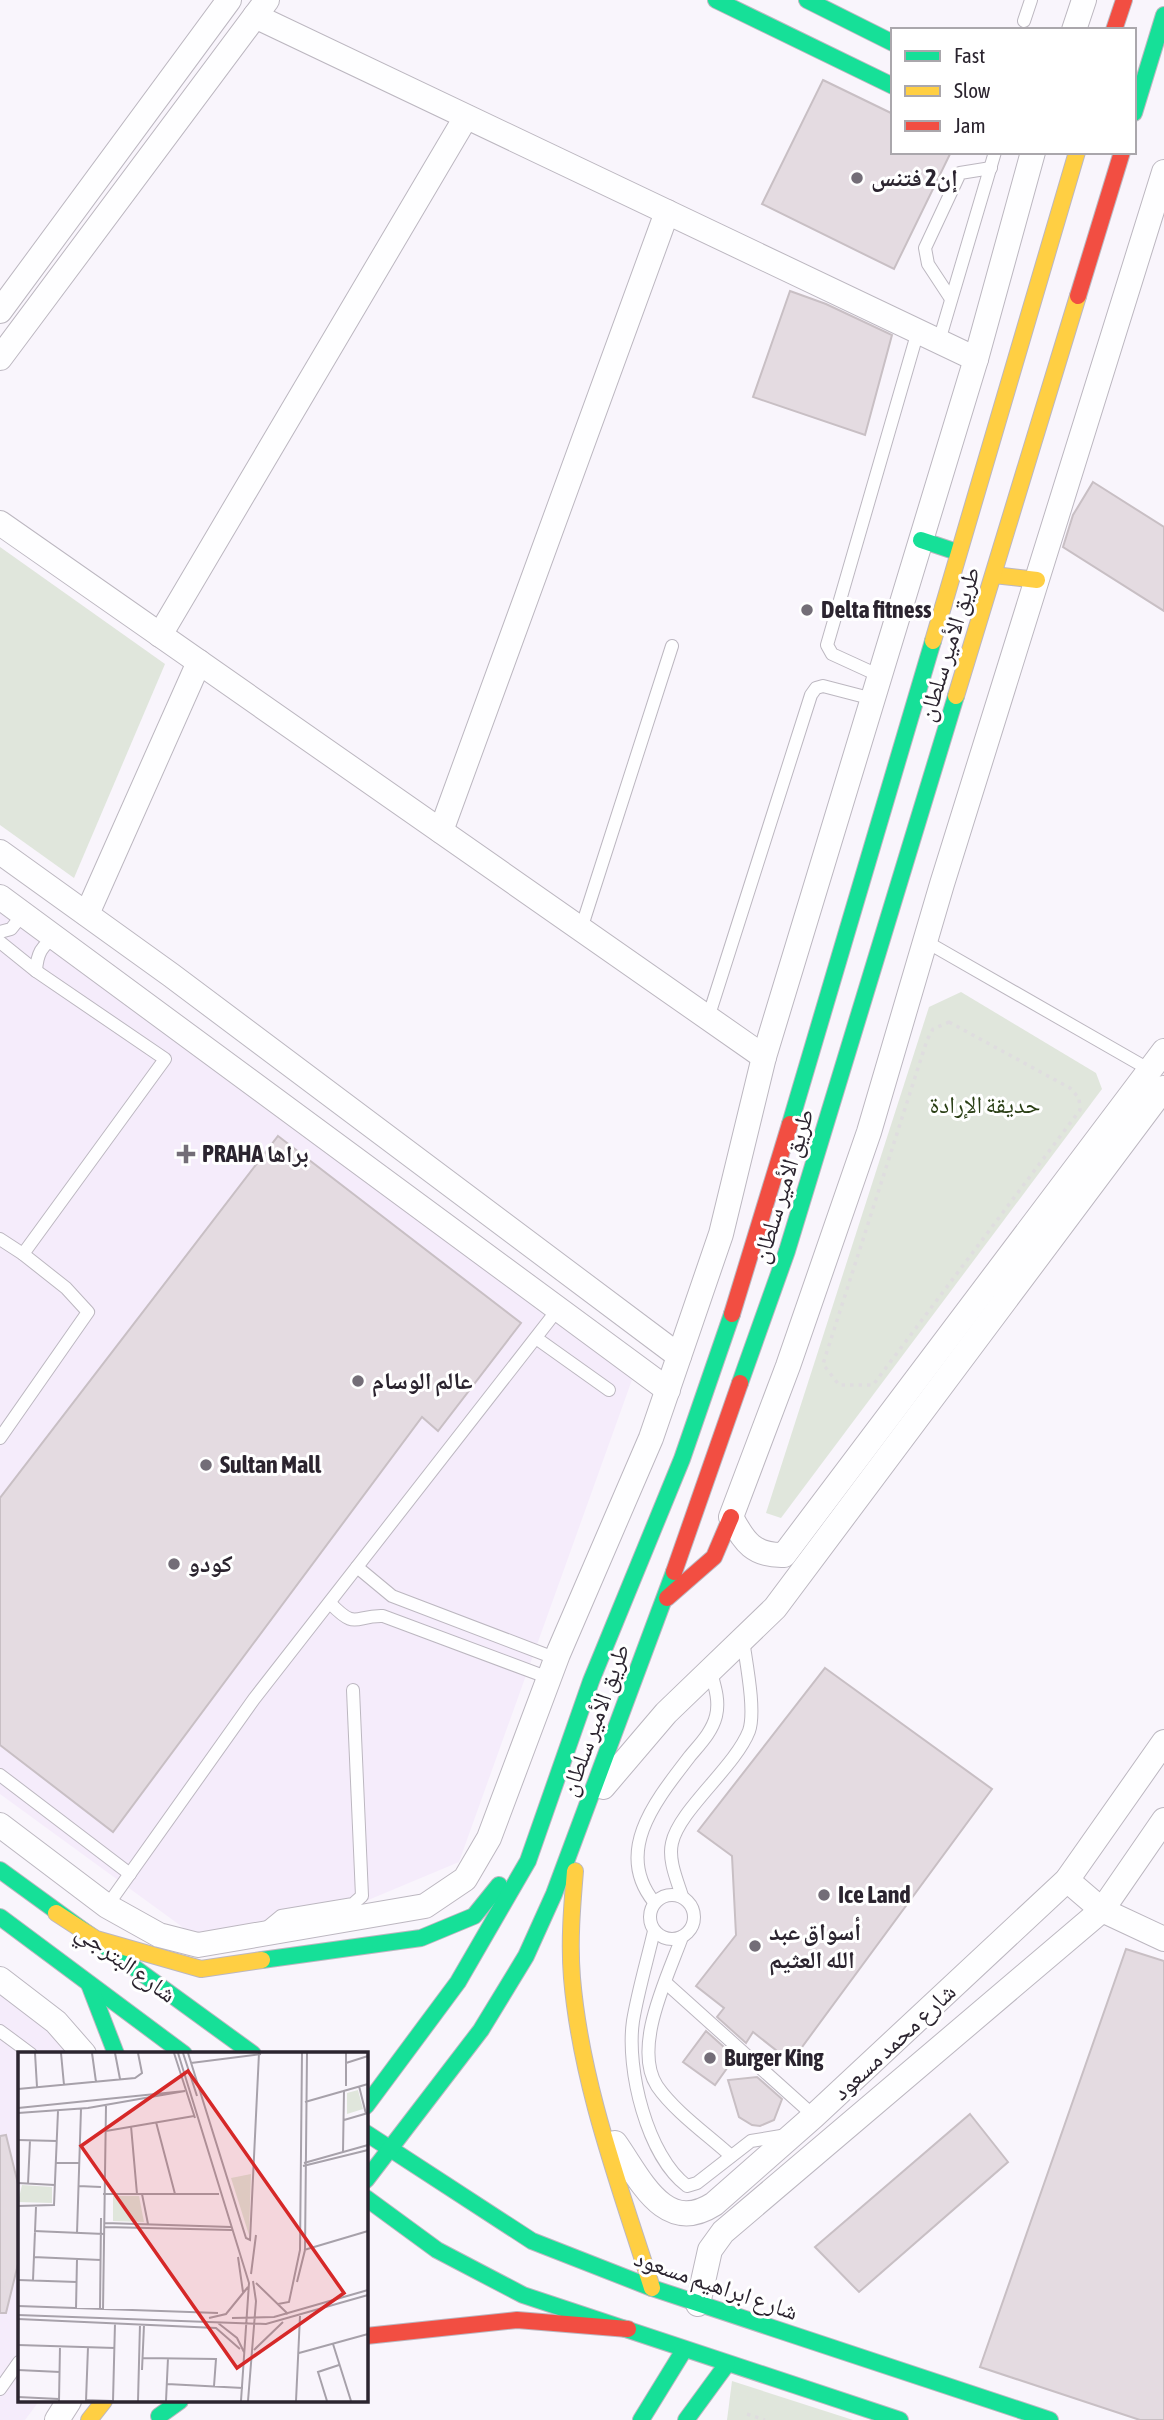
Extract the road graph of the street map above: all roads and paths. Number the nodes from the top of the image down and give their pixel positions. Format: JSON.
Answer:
{"nodes":[{"id":1,"x":229,"y":0,"type":"edge"},
{"id":2,"x":716,"y":0,"type":"edge"},
{"id":3,"x":807,"y":0,"type":"edge"},
{"id":4,"x":1031,"y":0,"type":"edge"},
{"id":5,"x":1084,"y":0,"type":"edge"},
{"id":6,"x":1124,"y":0,"type":"edge"},
{"id":7,"x":261,"y":8,"type":"edge"},
{"id":8,"x":1164,"y":15,"type":"edge"},
{"id":9,"x":1024,"y":21,"type":"dead end"},
{"id":10,"x":1075,"y":28,"type":"edge"},
{"id":11,"x":1115,"y":28,"type":"edge"},
{"id":12,"x":891,"y":42,"type":"edge"},
{"id":13,"x":891,"y":85,"type":"edge"},
{"id":14,"x":1136,"y":106,"type":"edge"},
{"id":15,"x":466,"y":117,"type":"junction"},
{"id":16,"x":994,"y":154,"type":"edge"},
{"id":17,"x":1032,"y":154,"type":"edge"},
{"id":18,"x":1076,"y":154,"type":"edge"},
{"id":19,"x":1121,"y":154,"type":"edge"},
{"id":20,"x":991,"y":168,"type":"junction"},
{"id":21,"x":1164,"y":172,"type":"edge"},
{"id":22,"x":667,"y":212,"type":"junction"},
{"id":23,"x":951,"y":299,"type":"junction"},
{"id":24,"x":0,"y":311,"type":"edge"},
{"id":25,"x":928,"y":336,"type":"junction"},
{"id":26,"x":0,"y":358,"type":"edge"},
{"id":27,"x":976,"y":359,"type":"junction"},
{"id":28,"x":0,"y":523,"type":"edge"},
{"id":29,"x":921,"y":540,"type":"junction"},
{"id":30,"x":957,"y":552,"type":"junction"},
{"id":31,"x":994,"y":575,"type":"junction"},
{"id":32,"x":1037,"y":580,"type":"junction"},
{"id":33,"x":160,"y":635,"type":"junction"},
{"id":34,"x":672,"y":646,"type":"dead end"},
{"id":35,"x":199,"y":662,"type":"junction"},
{"id":36,"x":877,"y":688,"type":"junction"},
{"id":37,"x":441,"y":831,"type":"junction"},
{"id":38,"x":0,"y":852,"type":"edge"},
{"id":39,"x":0,"y":897,"type":"edge"},
{"id":40,"x":23,"y":914,"type":"junction"},
{"id":41,"x":87,"y":914,"type":"junction"},
{"id":42,"x":581,"y":929,"type":"junction"},
{"id":43,"x":0,"y":932,"type":"edge"},
{"id":44,"x":57,"y":938,"type":"junction"},
{"id":45,"x":925,"y":941,"type":"junction"},
{"id":46,"x":0,"y":942,"type":"edge"},
{"id":47,"x":36,"y":971,"type":"junction"},
{"id":48,"x":821,"y":1009,"type":"junction"},
{"id":49,"x":846,"y":1017,"type":"junction"},
{"id":50,"x":708,"y":1018,"type":"junction"},
{"id":51,"x":764,"y":1057,"type":"junction"},
{"id":52,"x":1159,"y":1070,"type":"edge"},
{"id":53,"x":0,"y":1238,"type":"edge"},
{"id":54,"x":23,"y":1254,"type":"junction"},
{"id":55,"x":558,"y":1309,"type":"junction"},
{"id":56,"x":536,"y":1338,"type":"junction"},
{"id":57,"x":679,"y":1356,"type":"junction"},
{"id":58,"x":839,"y":1385,"type":"joint"},
{"id":59,"x":609,"y":1390,"type":"dead end"},
{"id":60,"x":667,"y":1390,"type":"junction"},
{"id":61,"x":0,"y":1438,"type":"edge"},
{"id":62,"x":731,"y":1517,"type":"junction"},
{"id":63,"x":357,"y":1567,"type":"junction"},
{"id":64,"x":663,"y":1602,"type":"junction"},
{"id":65,"x":330,"y":1603,"type":"junction"},
{"id":66,"x":743,"y":1640,"type":"junction"},
{"id":67,"x":710,"y":1668,"type":"junction"},
{"id":68,"x":553,"y":1669,"type":"junction"},
{"id":69,"x":353,"y":1690,"type":"dead end"},
{"id":70,"x":1164,"y":1742,"type":"edge"},
{"id":71,"x":0,"y":1775,"type":"edge"},
{"id":72,"x":548,"y":1802,"type":"junction"},
{"id":73,"x":586,"y":1807,"type":"junction"},
{"id":74,"x":1164,"y":1820,"type":"edge"},
{"id":75,"x":0,"y":1825,"type":"edge"},
{"id":76,"x":0,"y":1870,"type":"edge"},
{"id":77,"x":130,"y":1874,"type":"junction"},
{"id":78,"x":1067,"y":1880,"type":"junction"},
{"id":79,"x":682,"y":1896,"type":"junction"},
{"id":80,"x":654,"y":1902,"type":"junction"},
{"id":81,"x":107,"y":1906,"type":"junction"},
{"id":82,"x":1102,"y":1910,"type":"junction"},
{"id":83,"x":56,"y":1913,"type":"junction"},
{"id":84,"x":0,"y":1917,"type":"edge"},
{"id":85,"x":654,"y":1931,"type":"junction"},
{"id":86,"x":260,"y":1934,"type":"junction"},
{"id":87,"x":682,"y":1937,"type":"junction"},
{"id":88,"x":1164,"y":1939,"type":"edge"},
{"id":89,"x":2,"y":1983,"type":"edge"},
{"id":90,"x":666,"y":1983,"type":"junction"},
{"id":91,"x":89,"y":1984,"type":"junction"},
{"id":92,"x":0,"y":2031,"type":"edge"},
{"id":93,"x":28,"y":2052,"type":"edge"},
{"id":94,"x":82,"y":2052,"type":"edge"},
{"id":95,"x":115,"y":2052,"type":"edge"},
{"id":96,"x":181,"y":2052,"type":"edge"},
{"id":97,"x":250,"y":2052,"type":"edge"},
{"id":98,"x":368,"y":2103,"type":"edge"},
{"id":99,"x":814,"y":2116,"type":"junction"},
{"id":100,"x":600,"y":2121,"type":"junction"},
{"id":101,"x":368,"y":2134,"type":"edge"},
{"id":102,"x":793,"y":2134,"type":"junction"},
{"id":103,"x":388,"y":2149,"type":"junction"},
{"id":104,"x":731,"y":2156,"type":"junction"},
{"id":105,"x":368,"y":2177,"type":"edge"},
{"id":106,"x":368,"y":2199,"type":"edge"},
{"id":107,"x":652,"y":2288,"type":"junction"},
{"id":108,"x":698,"y":2304,"type":"junction"},
{"id":109,"x":628,"y":2329,"type":"junction"},
{"id":110,"x":368,"y":2336,"type":"edge"},
{"id":111,"x":684,"y":2350,"type":"junction"},
{"id":112,"x":18,"y":2363,"type":"edge"},
{"id":113,"x":727,"y":2364,"type":"junction"},
{"id":114,"x":0,"y":2389,"type":"edge"},
{"id":115,"x":68,"y":2402,"type":"edge"},
{"id":116,"x":103,"y":2402,"type":"edge"},
{"id":117,"x":171,"y":2402,"type":"edge"},
{"id":118,"x":179,"y":2402,"type":"edge"},
{"id":119,"x":747,"y":2414,"type":"dead end"},
{"id":120,"x":158,"y":2418,"type":"edge"},
{"id":121,"x":57,"y":2420,"type":"edge"},
{"id":122,"x":89,"y":2420,"type":"edge"},
{"id":123,"x":641,"y":2420,"type":"edge"},
{"id":124,"x":687,"y":2420,"type":"edge"},
{"id":125,"x":765,"y":2420,"type":"edge"},
{"id":126,"x":900,"y":2420,"type":"edge"},
{"id":127,"x":1050,"y":2420,"type":"edge"}],
"edges":[{"from":1,"to":24,"type":"street"},
{"from":2,"to":13,"type":"main road"},
{"from":3,"to":12,"type":"main road"},
{"from":4,"to":9,"type":"lane"},
{"from":5,"to":10,"type":"street"},
{"from":6,"to":11,"type":"main road"},
{"from":7,"to":15,"type":"street"},
{"from":7,"to":26,"type":"street"},
{"from":8,"to":14,"type":"main road"},
{"from":15,"to":22,"type":"street"},
{"from":15,"to":33,"type":"street"},
{"from":16,"to":20,"type":"lane"},
{"from":17,"to":27,"type":"street"},
{"from":18,"to":30,"type":"main road","name":"طريق الأمير سلطان"},
{"from":19,"to":31,"type":"main road","name":"طريق الأمير سلطان"},
{"from":20,"to":23,"type":"lane"},
{"from":20,"to":23,"type":"lane"},
{"from":21,"to":32,"type":"street"},
{"from":22,"to":25,"type":"street"},
{"from":22,"to":37,"type":"street"},
{"from":23,"to":25,"type":"lane"},
{"from":25,"to":27,"type":"street"},
{"from":25,"to":36,"type":"lane"},
{"from":27,"to":29,"type":"street"},
{"from":28,"to":33,"type":"street"},
{"from":29,"to":30,"type":"main road"},
{"from":29,"to":36,"type":"street"},
{"from":30,"to":48,"type":"main road","name":"طريق الأمير سلطان"},
{"from":31,"to":32,"type":"main road"},
{"from":31,"to":49,"type":"main road","name":"طريق الأمير سلطان"},
{"from":32,"to":45,"type":"street"},
{"from":33,"to":35,"type":"street"},
{"from":34,"to":42,"type":"lane"},
{"from":35,"to":37,"type":"street"},
{"from":35,"to":41,"type":"street"},
{"from":36,"to":50,"type":"lane"},
{"from":36,"to":51,"type":"street"},
{"from":37,"to":42,"type":"street"},
{"from":38,"to":41,"type":"street"},
{"from":39,"to":40,"type":"street"},
{"from":40,"to":43,"type":"lane"},
{"from":40,"to":44,"type":"street"},
{"from":41,"to":57,"type":"street"},
{"from":42,"to":50,"type":"street"},
{"from":44,"to":47,"type":"lane"},
{"from":44,"to":55,"type":"street"},
{"from":45,"to":52,"type":"lane"},
{"from":45,"to":62,"type":"street"},
{"from":46,"to":47,"type":"lane"},
{"from":47,"to":54,"type":"lane"},
{"from":48,"to":49,"type":"main road"},
{"from":48,"to":72,"type":"main road","name":"طريق الأمير سلطان"},
{"from":49,"to":64,"type":"main road","name":"طريق الأمير سلطان"},
{"from":50,"to":51,"type":"street"},
{"from":51,"to":57,"type":"street"},
{"from":52,"to":62,"type":"street"},
{"from":52,"to":66,"type":"street"},
{"from":53,"to":54,"type":"lane"},
{"from":54,"to":61,"type":"lane"},
{"from":55,"to":56,"type":"lane"},
{"from":55,"to":60,"type":"street"},
{"from":56,"to":59,"type":"lane"},
{"from":56,"to":63,"type":"lane"},
{"from":57,"to":60,"type":"street"},
{"from":58,"to":58,"type":"path"},
{"from":60,"to":68,"type":"street"},
{"from":62,"to":64,"type":"main road"},
{"from":63,"to":65,"type":"lane"},
{"from":63,"to":68,"type":"lane"},
{"from":64,"to":73,"type":"main road","name":"طريق الأمير سلطان"},
{"from":65,"to":68,"type":"lane"},
{"from":65,"to":77,"type":"lane"},
{"from":66,"to":67,"type":"street"},
{"from":66,"to":79,"type":"lane"},
{"from":67,"to":73,"type":"street"},
{"from":67,"to":80,"type":"lane"},
{"from":68,"to":86,"type":"street"},
{"from":69,"to":86,"type":"lane"},
{"from":70,"to":78,"type":"street","name":"شارع محمد مسعود"},
{"from":71,"to":77,"type":"lane"},
{"from":72,"to":83,"type":"main road"},
{"from":72,"to":98,"type":"main road","name":"طريق الأمير سلطان"},
{"from":73,"to":100,"type":"main road"},
{"from":73,"to":103,"type":"main road","name":"طريق الأمير سلطان"},
{"from":74,"to":82,"type":"street","name":"شارع محمد مسعود"},
{"from":75,"to":81,"type":"street","name":"شارع البترجي"},
{"from":76,"to":83,"type":"main road","name":"شارع البترجي"},
{"from":77,"to":81,"type":"lane"},
{"from":78,"to":82,"type":"street"},
{"from":78,"to":99,"type":"street","name":"شارع محمد مسعود"},
{"from":79,"to":80,"type":"lane"},
{"from":79,"to":87,"type":"lane"},
{"from":80,"to":85,"type":"lane"},
{"from":81,"to":86,"type":"street","name":"شارع البترجي"},
{"from":82,"to":88,"type":"street"},
{"from":82,"to":108,"type":"street","name":"شارع محمد مسعود"},
{"from":83,"to":97,"type":"main road","name":"شارع البترجي"},
{"from":84,"to":91,"type":"main road","name":"شارع البترجي"},
{"from":85,"to":87,"type":"lane"},
{"from":85,"to":104,"type":"lane"},
{"from":87,"to":90,"type":"lane"},
{"from":89,"to":94,"type":"street"},
{"from":90,"to":99,"type":"lane"},
{"from":90,"to":104,"type":"lane"},
{"from":91,"to":95,"type":"main road"},
{"from":91,"to":96,"type":"main road","name":"شارع البترجي"},
{"from":92,"to":93,"type":"lane"},
{"from":99,"to":102,"type":"street","name":"شارع محمد مسعود"},
{"from":100,"to":102,"type":"street","name":"شارع محمد مسعود"},
{"from":100,"to":107,"type":"main road"},
{"from":101,"to":103,"type":"main road"},
{"from":102,"to":104,"type":"lane"},
{"from":103,"to":105,"type":"main road","name":"طريق الأمير سلطان"},
{"from":103,"to":107,"type":"main road","name":"شارع ابراهيم مسعود"},
{"from":106,"to":109,"type":"main road"},
{"from":107,"to":108,"type":"main road","name":"شارع ابراهيم مسعود"},
{"from":108,"to":127,"type":"main road","name":"شارع ابراهيم مسعود"},
{"from":109,"to":110,"type":"main road"},
{"from":109,"to":111,"type":"main road"},
{"from":111,"to":113,"type":"main road"},
{"from":111,"to":123,"type":"main road"},
{"from":112,"to":114,"type":"lane"},
{"from":113,"to":124,"type":"main road"},
{"from":113,"to":126,"type":"main road"},
{"from":115,"to":121,"type":"street"},
{"from":116,"to":122,"type":"main road"},
{"from":117,"to":120,"type":"main road"},
{"from":118,"to":120,"type":"main road"},
{"from":119,"to":125,"type":"path"}]}
